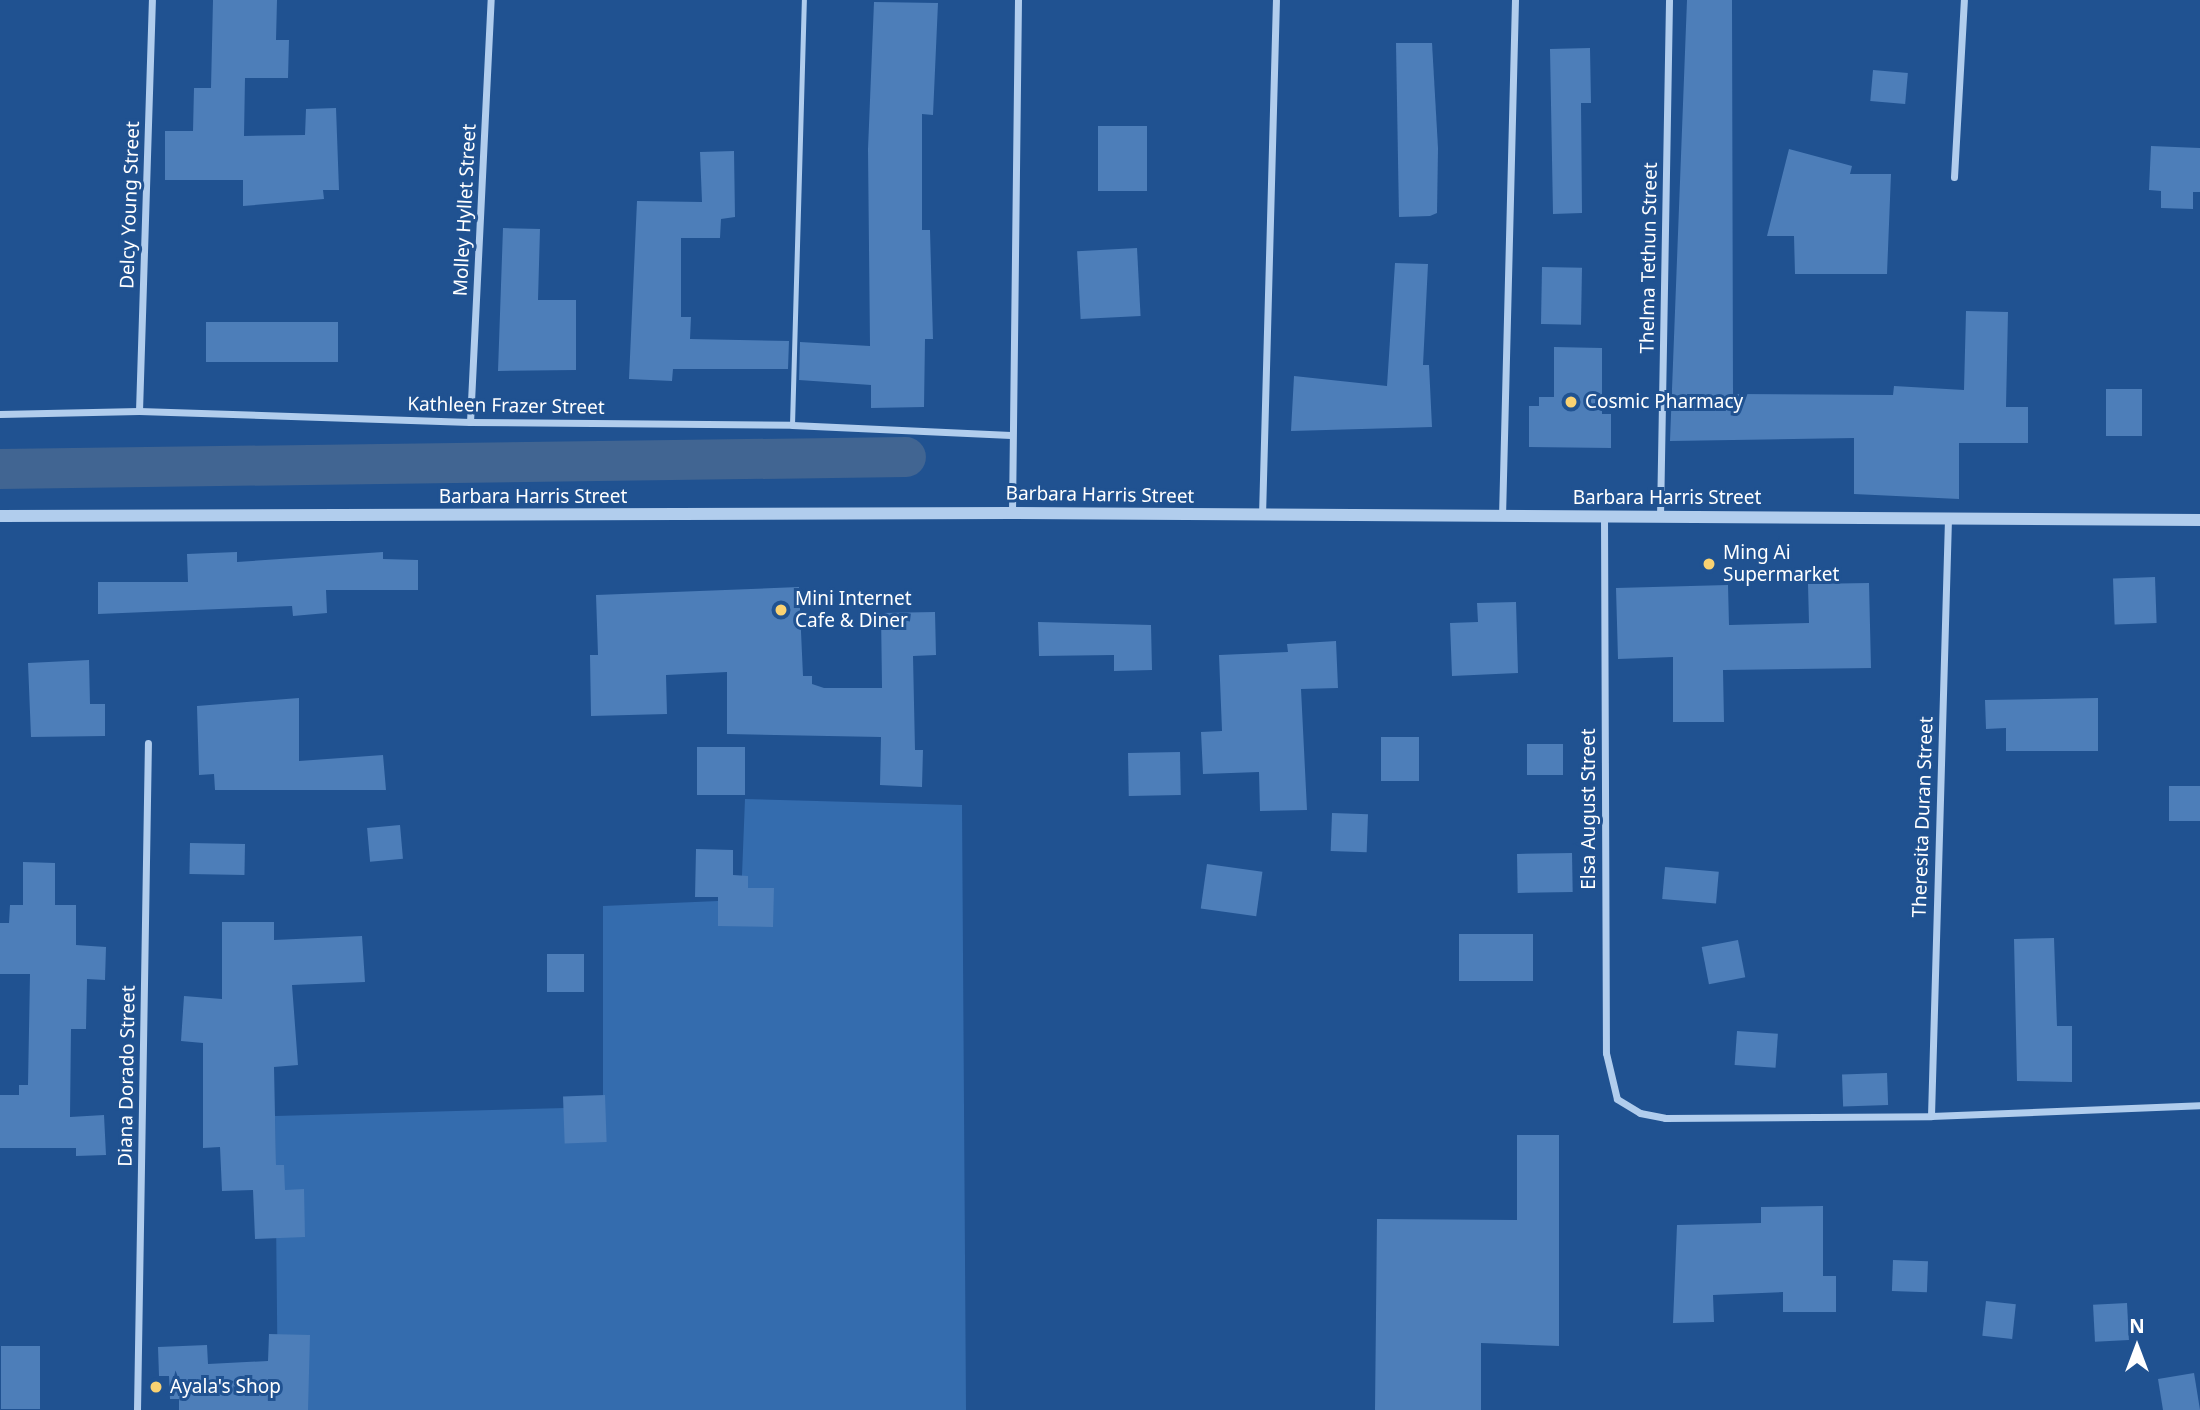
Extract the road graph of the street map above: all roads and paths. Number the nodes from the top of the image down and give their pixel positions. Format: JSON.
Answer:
{"nodes":[{"id":1,"x":152,"y":0,"type":"edge"},
{"id":2,"x":491,"y":0,"type":"edge"},
{"id":3,"x":804,"y":0,"type":"edge"},
{"id":4,"x":1018,"y":0,"type":"edge"},
{"id":5,"x":1276,"y":0,"type":"edge"},
{"id":6,"x":1515,"y":0,"type":"edge"},
{"id":7,"x":1669,"y":0,"type":"edge"},
{"id":8,"x":1964,"y":0,"type":"edge"},
{"id":9,"x":1954,"y":177,"type":"dead end"},
{"id":10,"x":139,"y":411,"type":"junction"},
{"id":11,"x":0,"y":414,"type":"edge"},
{"id":12,"x":470,"y":422,"type":"junction"},
{"id":13,"x":792,"y":425,"type":"junction"},
{"id":14,"x":1011,"y":435,"type":"junction"},
{"id":15,"x":1012,"y":513,"type":"junction"},
{"id":16,"x":0,"y":516,"type":"edge"},
{"id":17,"x":1262,"y":516,"type":"junction"},
{"id":18,"x":1502,"y":517,"type":"junction"},
{"id":19,"x":1604,"y":517,"type":"junction"},
{"id":20,"x":1660,"y":517,"type":"junction"},
{"id":21,"x":1948,"y":518,"type":"junction"},
{"id":22,"x":2200,"y":520,"type":"edge"},
{"id":23,"x":148,"y":743,"type":"dead end"},
{"id":24,"x":2200,"y":1105,"type":"edge"},
{"id":25,"x":1931,"y":1116,"type":"junction"},
{"id":26,"x":136,"y":1410,"type":"edge"}],
"edges":[{"from":1,"to":10,"type":"street","name":"Delcy Young Street"},
{"from":2,"to":12,"type":"street","name":"Molley Hyllet Street"},
{"from":3,"to":13,"type":"lane"},
{"from":4,"to":14,"type":"street"},
{"from":5,"to":17,"type":"street"},
{"from":6,"to":18,"type":"street"},
{"from":7,"to":20,"type":"street","name":"Thelma Tethun Street"},
{"from":8,"to":9,"type":"street"},
{"from":10,"to":11,"type":"street","name":"Kathleen Frazer Street"},
{"from":10,"to":12,"type":"street","name":"Kathleen Frazer Street"},
{"from":12,"to":13,"type":"street","name":"Kathleen Frazer Street"},
{"from":13,"to":14,"type":"street","name":"Kathleen Frazer Street"},
{"from":14,"to":15,"type":"street"},
{"from":15,"to":16,"type":"street","name":"Barbara Harris Street"},
{"from":15,"to":17,"type":"street","name":"Barbara Harris Street"},
{"from":17,"to":18,"type":"street","name":"Barbara Harris Street"},
{"from":18,"to":19,"type":"street","name":"Barbara Harris Street"},
{"from":19,"to":20,"type":"street","name":"Barbara Harris Street"},
{"from":19,"to":25,"type":"street","name":"Elsa August Street"},
{"from":20,"to":21,"type":"street","name":"Barbara Harris Street"},
{"from":21,"to":22,"type":"street","name":"Barbara Harris Street"},
{"from":21,"to":25,"type":"street","name":"Theresita Duran Street"},
{"from":23,"to":26,"type":"street","name":"Diana Dorado Street"},
{"from":24,"to":25,"type":"street"}]}
